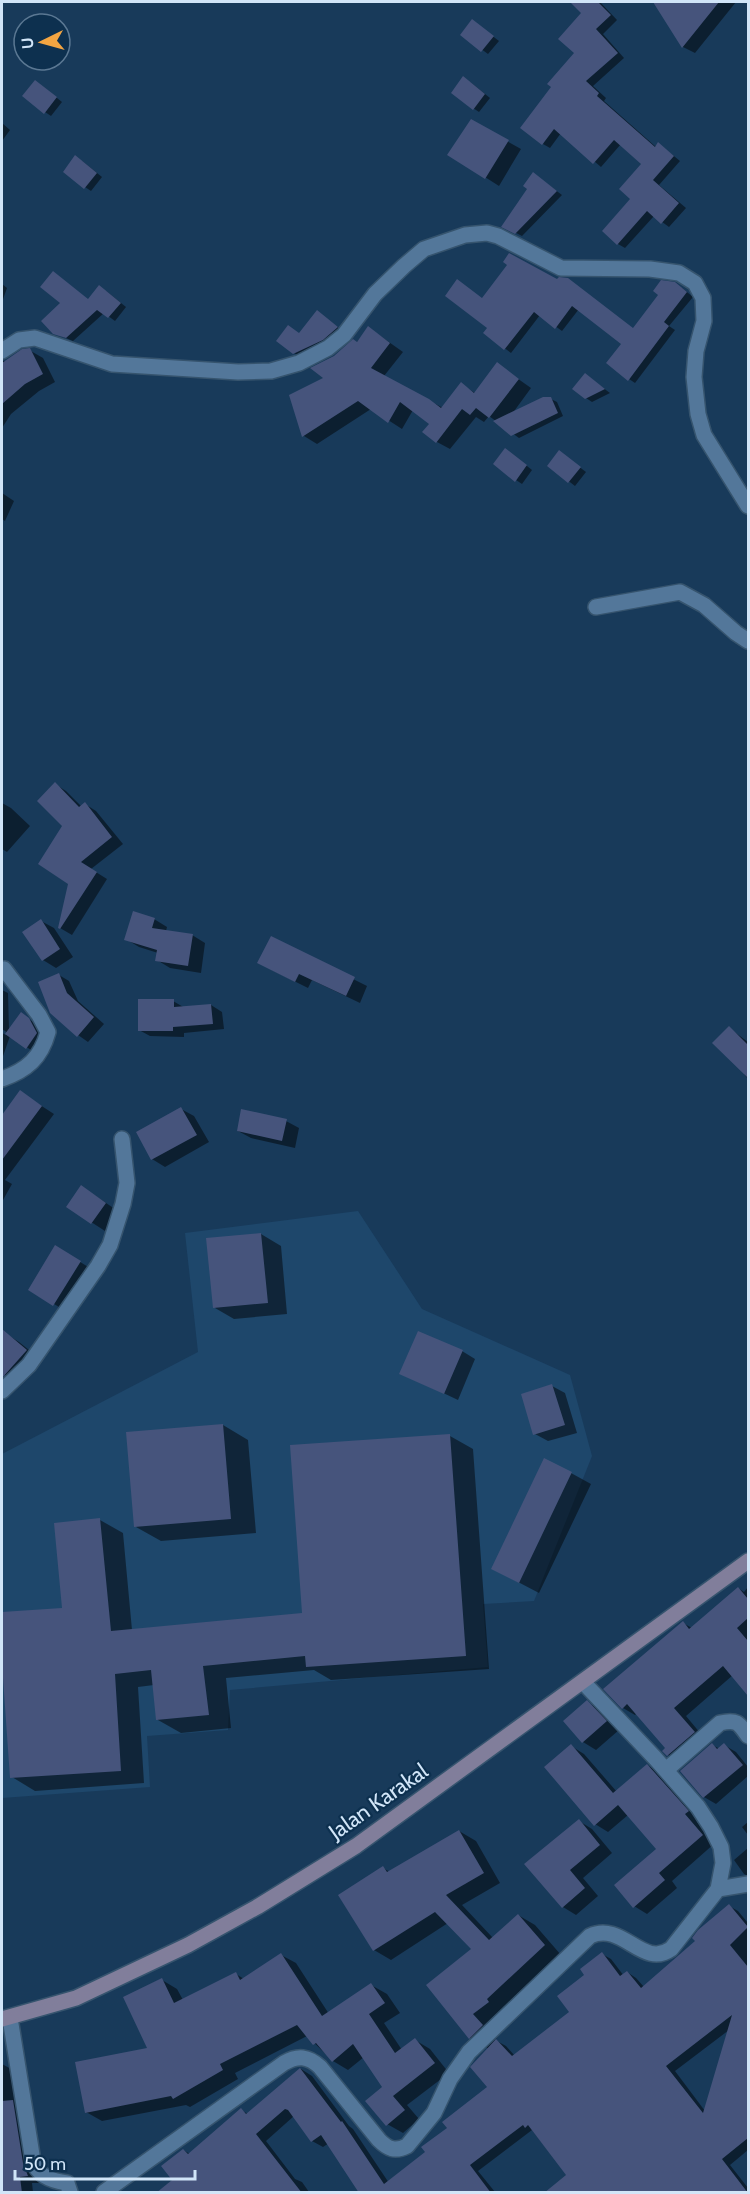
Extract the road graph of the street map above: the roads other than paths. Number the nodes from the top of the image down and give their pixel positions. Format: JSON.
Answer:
{"nodes":[{"id":1,"x":2,"y":351,"type":"edge"},
{"id":2,"x":748,"y":506,"type":"edge"},
{"id":3,"x":596,"y":607,"type":"dead end"},
{"id":4,"x":748,"y":641,"type":"edge"},
{"id":5,"x":4,"y":969,"type":"dead end"},
{"id":6,"x":2,"y":1079,"type":"edge"},
{"id":7,"x":123,"y":1139,"type":"dead end"},
{"id":8,"x":2,"y":1391,"type":"edge"},
{"id":9,"x":748,"y":1561,"type":"edge"},
{"id":10,"x":583,"y":1682,"type":"junction"},
{"id":11,"x":748,"y":1736,"type":"edge"},
{"id":12,"x":666,"y":1770,"type":"junction"},
{"id":13,"x":748,"y":1884,"type":"edge"},
{"id":14,"x":718,"y":1889,"type":"junction"},
{"id":15,"x":6,"y":2018,"type":"edge"},
{"id":16,"x":70,"y":2193,"type":"edge"},
{"id":17,"x":104,"y":2193,"type":"edge"}],
"edges":[{"from":1,"to":2,"type":"street"},
{"from":3,"to":4,"type":"street"},
{"from":5,"to":6,"type":"street"},
{"from":7,"to":8,"type":"street"},
{"from":9,"to":10,"type":"main road","name":"Jalan Karakal"},
{"from":10,"to":12,"type":"street"},
{"from":10,"to":15,"type":"main road","name":"Jalan Karakal"},
{"from":11,"to":12,"type":"street"},
{"from":12,"to":14,"type":"street"},
{"from":13,"to":14,"type":"street"},
{"from":14,"to":17,"type":"street"},
{"from":15,"to":16,"type":"street"}]}
